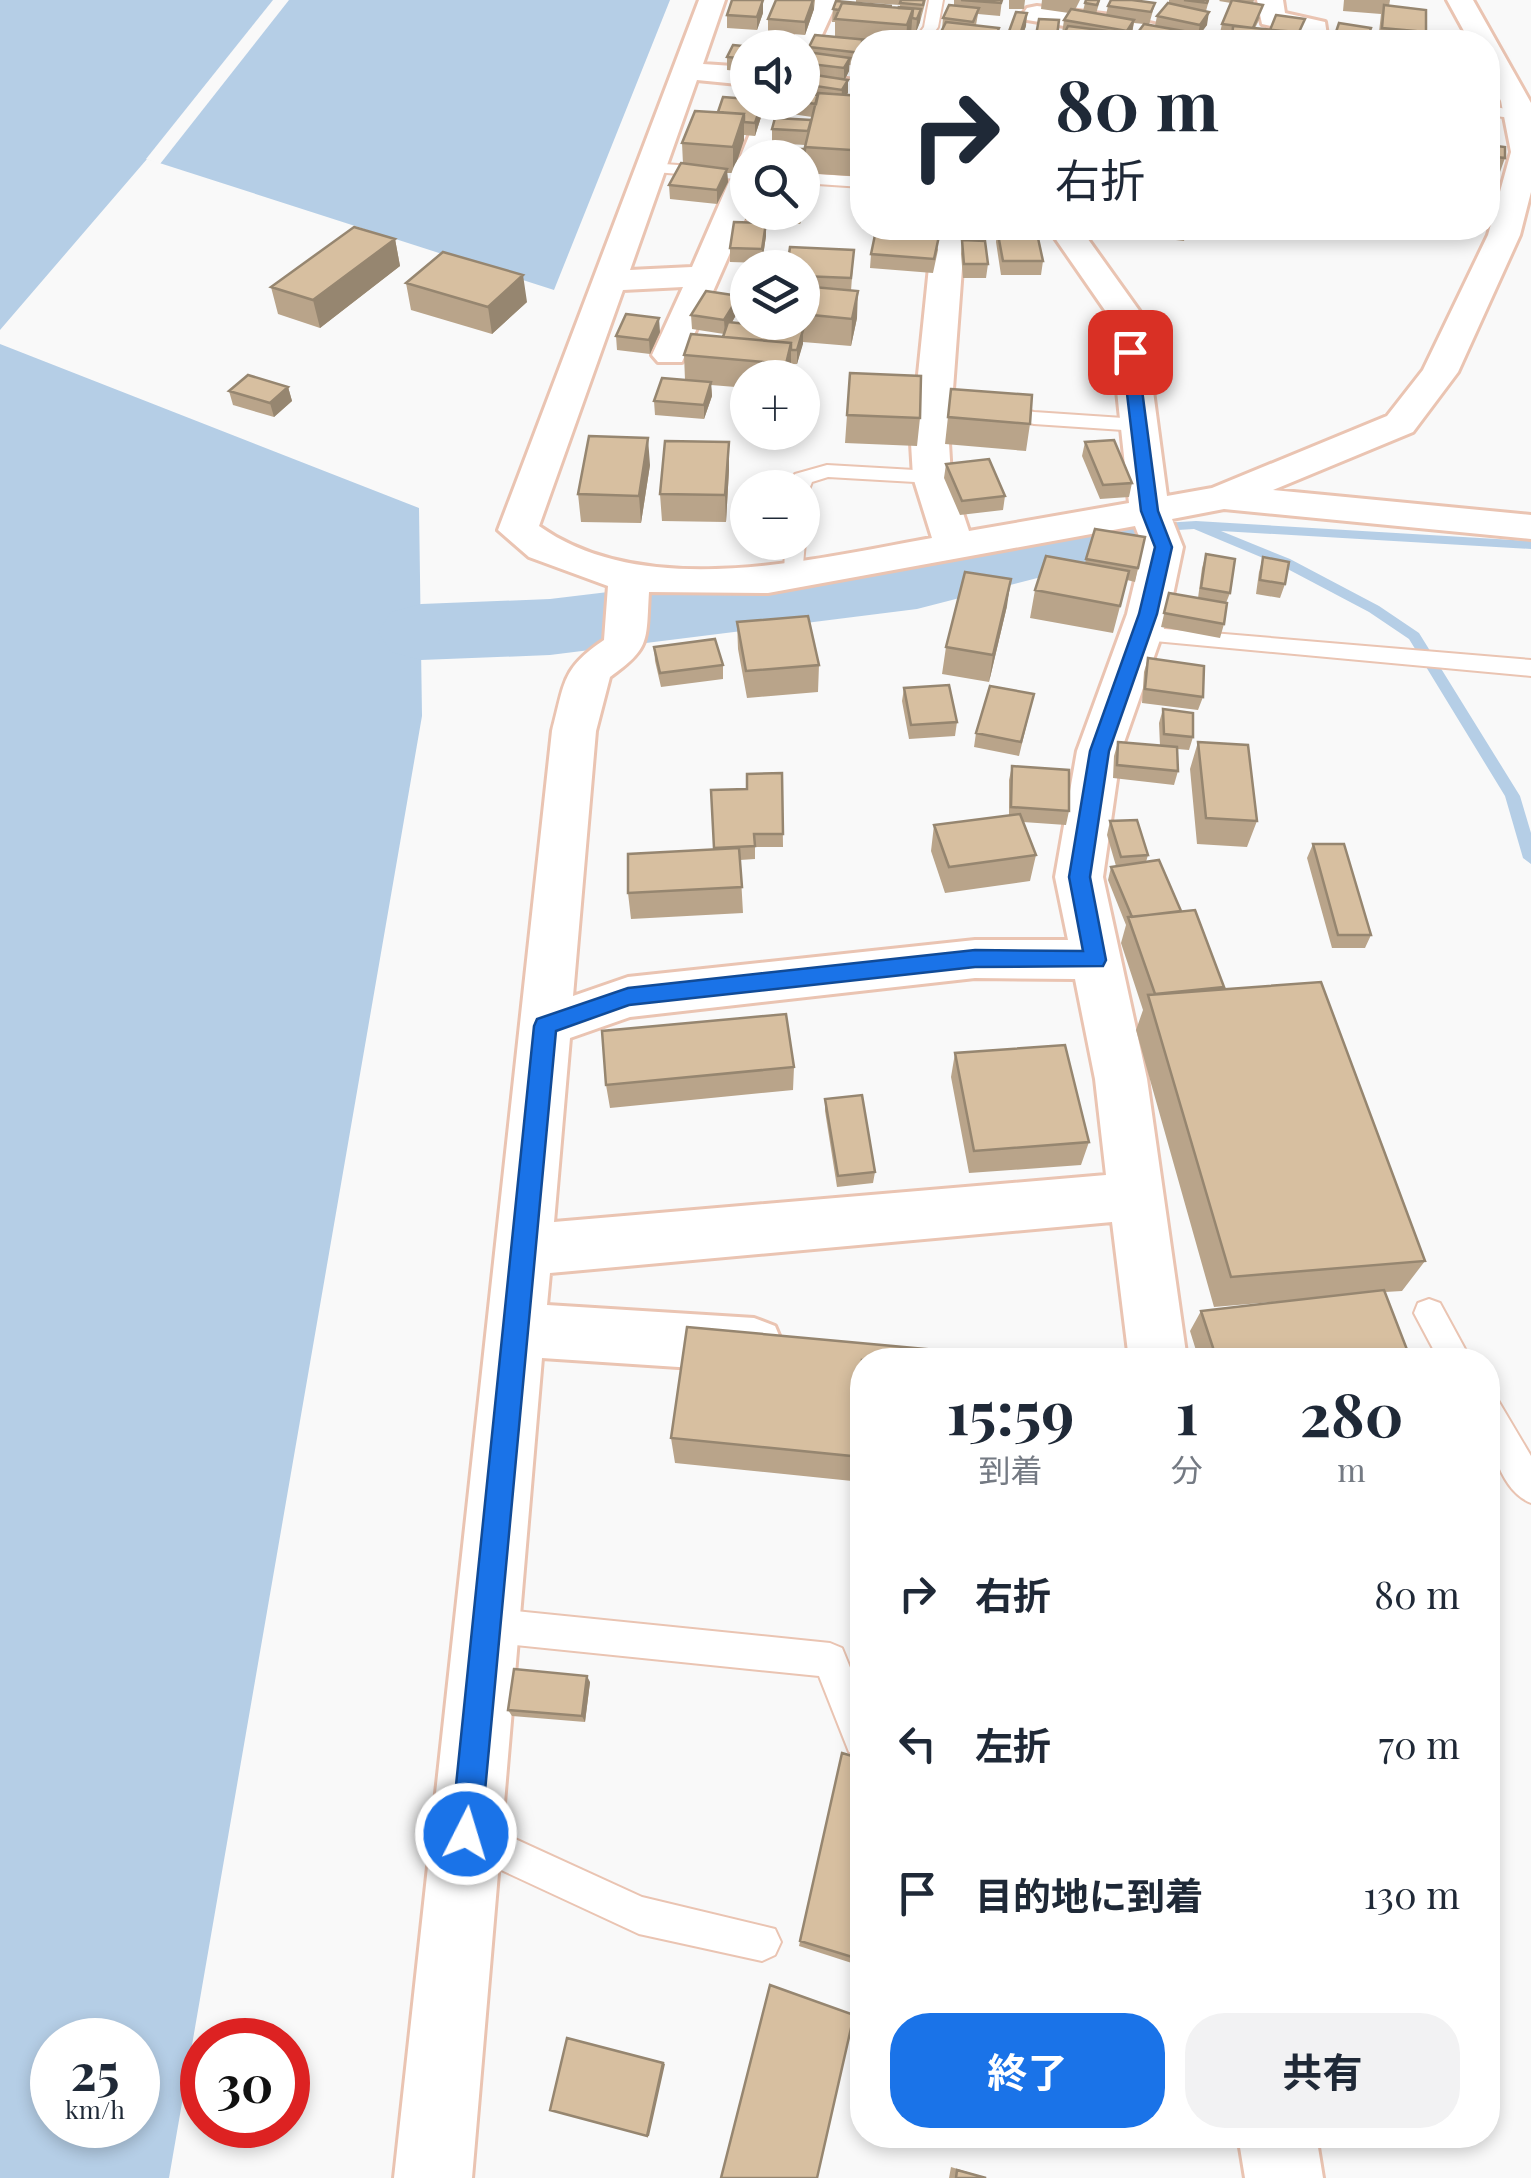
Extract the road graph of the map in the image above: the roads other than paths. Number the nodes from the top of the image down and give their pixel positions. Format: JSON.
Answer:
{"nodes":[{"id":1,"x":712,"y":0,"type":"edge"},
{"id":2,"x":825,"y":0,"type":"edge"},
{"id":3,"x":936,"y":0,"type":"edge"},
{"id":4,"x":1270,"y":0,"type":"edge"},
{"id":5,"x":1460,"y":0,"type":"edge"},
{"id":6,"x":1036,"y":7,"type":"edge"},
{"id":7,"x":811,"y":30,"type":"edge"},
{"id":8,"x":929,"y":30,"type":"edge"},
{"id":9,"x":1144,"y":30,"type":"edge"},
{"id":10,"x":1314,"y":30,"type":"edge"},
{"id":11,"x":1477,"y":30,"type":"edge"},
{"id":12,"x":686,"y":71,"type":"junction"},
{"id":13,"x":730,"y":75,"type":"edge"},
{"id":14,"x":820,"y":84,"type":"edge"},
{"id":15,"x":1500,"y":85,"type":"edge"},
{"id":16,"x":850,"y":88,"type":"edge"},
{"id":17,"x":1512,"y":114,"type":"edge"},
{"id":18,"x":650,"y":168,"type":"junction"},
{"id":19,"x":730,"y":174,"type":"edge"},
{"id":20,"x":820,"y":179,"type":"edge"},
{"id":21,"x":850,"y":181,"type":"edge"},
{"id":22,"x":730,"y":218,"type":"edge"},
{"id":23,"x":949,"y":240,"type":"edge"},
{"id":24,"x":1072,"y":240,"type":"edge"},
{"id":25,"x":706,"y":276,"type":"junction"},
{"id":26,"x":609,"y":281,"type":"junction"},
{"id":27,"x":670,"y":355,"type":"dead end"},
{"id":28,"x":978,"y":408,"type":"edge"},
{"id":29,"x":1138,"y":424,"type":"junction"},
{"id":30,"x":820,"y":473,"type":"edge"},
{"id":31,"x":932,"y":477,"type":"junction"},
{"id":32,"x":1222,"y":498,"type":"junction"},
{"id":33,"x":1149,"y":511,"type":"junction"},
{"id":34,"x":1531,"y":526,"type":"edge"},
{"id":35,"x":955,"y":547,"type":"junction"},
{"id":36,"x":820,"y":557,"type":"edge"},
{"id":37,"x":792,"y":560,"type":"edge"},
{"id":38,"x":629,"y":579,"type":"junction"},
{"id":39,"x":1141,"y":634,"type":"junction"},
{"id":40,"x":1531,"y":668,"type":"edge"},
{"id":41,"x":1096,"y":960,"type":"junction"},
{"id":42,"x":545,"y":1026,"type":"junction"},
{"id":43,"x":1136,"y":1196,"type":"junction"},
{"id":44,"x":523,"y":1250,"type":"junction"},
{"id":45,"x":1428,"y":1313,"type":"dead end"},
{"id":46,"x":515,"y":1330,"type":"junction"},
{"id":47,"x":1156,"y":1348,"type":"edge"},
{"id":48,"x":1449,"y":1348,"type":"edge"},
{"id":49,"x":812,"y":1349,"type":"edge"},
{"id":50,"x":1500,"y":1434,"type":"edge"},
{"id":51,"x":1531,"y":1487,"type":"edge"},
{"id":52,"x":486,"y":1626,"type":"junction"},
{"id":53,"x":850,"y":1709,"type":"edge"},
{"id":54,"x":466,"y":1834,"type":"junction"},
{"id":55,"x":762,"y":1942,"type":"dead end"},
{"id":56,"x":1279,"y":2148,"type":"edge"},
{"id":57,"x":432,"y":2178,"type":"edge"},
{"id":58,"x":1284,"y":2178,"type":"edge"}],
"edges":[{"from":1,"to":12,"type":"street"},
{"from":2,"to":7,"type":"street"},
{"from":3,"to":8,"type":"lane"},
{"from":4,"to":10,"type":"street"},
{"from":5,"to":11,"type":"street"},
{"from":6,"to":9,"type":"street"},
{"from":12,"to":13,"type":"street"},
{"from":12,"to":18,"type":"street"},
{"from":14,"to":16,"type":"street"},
{"from":15,"to":17,"type":"street"},
{"from":17,"to":32,"type":"street"},
{"from":18,"to":19,"type":"lane"},
{"from":18,"to":26,"type":"street"},
{"from":20,"to":21,"type":"lane"},
{"from":22,"to":25,"type":"street"},
{"from":23,"to":31,"type":"street"},
{"from":24,"to":29,"type":"street"},
{"from":25,"to":26,"type":"street"},
{"from":25,"to":27,"type":"street"},
{"from":26,"to":38,"type":"street"},
{"from":28,"to":29,"type":"lane"},
{"from":29,"to":33,"type":"street"},
{"from":30,"to":31,"type":"lane"},
{"from":31,"to":35,"type":"street"},
{"from":32,"to":33,"type":"street"},
{"from":32,"to":34,"type":"street"},
{"from":33,"to":35,"type":"street"},
{"from":33,"to":39,"type":"street"},
{"from":35,"to":36,"type":"street"},
{"from":37,"to":38,"type":"street"},
{"from":38,"to":42,"type":"street"},
{"from":39,"to":40,"type":"lane"},
{"from":39,"to":41,"type":"street"},
{"from":41,"to":42,"type":"street"},
{"from":41,"to":43,"type":"street"},
{"from":42,"to":44,"type":"street"},
{"from":43,"to":44,"type":"street"},
{"from":43,"to":47,"type":"street"},
{"from":44,"to":46,"type":"street"},
{"from":45,"to":48,"type":"lane"},
{"from":46,"to":49,"type":"street"},
{"from":46,"to":52,"type":"street"},
{"from":50,"to":51,"type":"lane"},
{"from":52,"to":53,"type":"lane"},
{"from":52,"to":54,"type":"street"},
{"from":54,"to":55,"type":"lane"},
{"from":54,"to":57,"type":"street"},
{"from":56,"to":58,"type":"street"}]}
